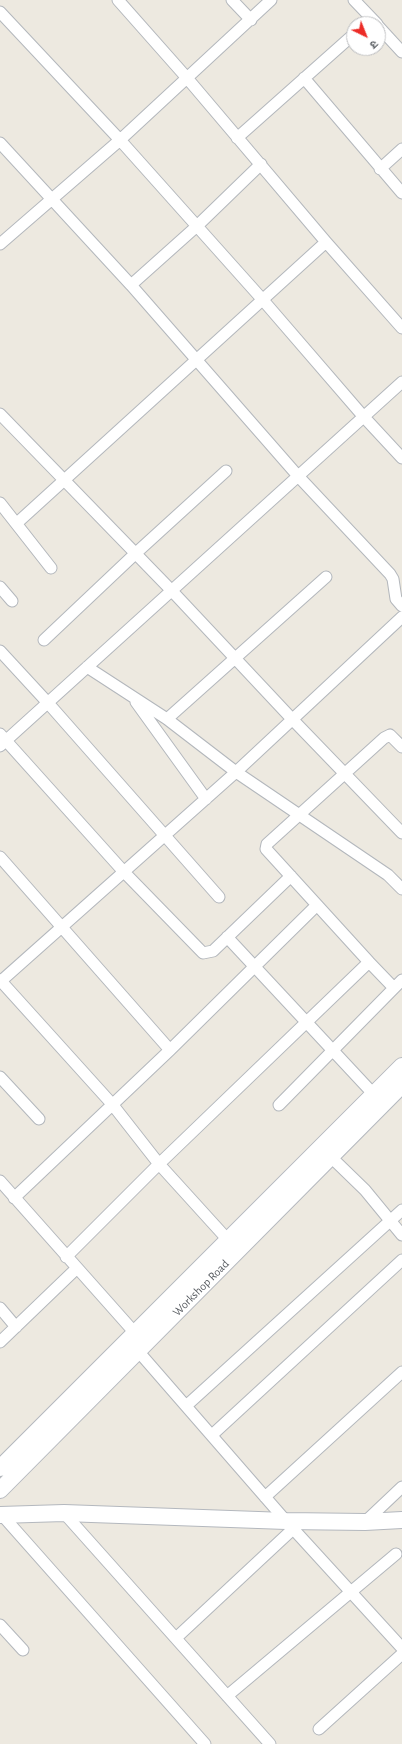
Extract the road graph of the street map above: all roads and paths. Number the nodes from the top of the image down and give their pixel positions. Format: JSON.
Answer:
{"nodes":[{"id":1,"x":118,"y":0,"type":"edge"},
{"id":2,"x":232,"y":0,"type":"edge"},
{"id":3,"x":271,"y":0,"type":"edge"},
{"id":4,"x":354,"y":0,"type":"edge"},
{"id":5,"x":0,"y":12,"type":"edge"},
{"id":6,"x":367,"y":16,"type":"edge"},
{"id":7,"x":250,"y":20,"type":"junction"},
{"id":8,"x":386,"y":36,"type":"edge"},
{"id":9,"x":346,"y":41,"type":"edge"},
{"id":10,"x":402,"y":52,"type":"edge"},
{"id":11,"x":187,"y":78,"type":"junction"},
{"id":12,"x":304,"y":78,"type":"junction"},
{"id":13,"x":237,"y":138,"type":"junction"},
{"id":14,"x":120,"y":140,"type":"junction"},
{"id":15,"x":0,"y":143,"type":"edge"},
{"id":16,"x":402,"y":149,"type":"edge"},
{"id":17,"x":261,"y":164,"type":"junction"},
{"id":18,"x":380,"y":169,"type":"junction"},
{"id":19,"x":402,"y":193,"type":"edge"},
{"id":20,"x":52,"y":198,"type":"junction"},
{"id":21,"x":197,"y":226,"type":"junction"},
{"id":22,"x":326,"y":242,"type":"junction"},
{"id":23,"x":0,"y":244,"type":"edge"},
{"id":24,"x":131,"y":285,"type":"junction"},
{"id":25,"x":262,"y":299,"type":"junction"},
{"id":26,"x":402,"y":328,"type":"edge"},
{"id":27,"x":198,"y":360,"type":"junction"},
{"id":28,"x":402,"y":382,"type":"edge"},
{"id":29,"x":1,"y":416,"type":"edge"},
{"id":30,"x":363,"y":416,"type":"junction"},
{"id":31,"x":402,"y":458,"type":"edge"},
{"id":32,"x":226,"y":471,"type":"dead end"},
{"id":33,"x":298,"y":476,"type":"junction"},
{"id":34,"x":64,"y":481,"type":"junction"},
{"id":35,"x":0,"y":503,"type":"edge"},
{"id":36,"x":17,"y":523,"type":"junction"},
{"id":37,"x":136,"y":553,"type":"junction"},
{"id":38,"x":51,"y":568,"type":"dead end"},
{"id":39,"x":326,"y":577,"type":"dead end"},
{"id":40,"x":0,"y":587,"type":"edge"},
{"id":41,"x":172,"y":590,"type":"junction"},
{"id":42,"x":12,"y":601,"type":"dead end"},
{"id":43,"x":402,"y":606,"type":"edge"},
{"id":44,"x":402,"y":617,"type":"edge"},
{"id":45,"x":44,"y":640,"type":"dead end"},
{"id":46,"x":0,"y":651,"type":"edge"},
{"id":47,"x":235,"y":658,"type":"junction"},
{"id":48,"x":87,"y":667,"type":"junction"},
{"id":49,"x":133,"y":699,"type":"junction"},
{"id":50,"x":48,"y":702,"type":"junction"},
{"id":51,"x":292,"y":718,"type":"junction"},
{"id":52,"x":166,"y":719,"type":"junction"},
{"id":53,"x":2,"y":740,"type":"edge"},
{"id":54,"x":402,"y":747,"type":"edge"},
{"id":55,"x":236,"y":772,"type":"junction"},
{"id":56,"x":346,"y":773,"type":"junction"},
{"id":57,"x":206,"y":799,"type":"junction"},
{"id":58,"x":300,"y":816,"type":"junction"},
{"id":59,"x":402,"y":833,"type":"edge"},
{"id":60,"x":164,"y":837,"type":"junction"},
{"id":61,"x":0,"y":857,"type":"edge"},
{"id":62,"x":124,"y":872,"type":"junction"},
{"id":63,"x":291,"y":876,"type":"junction"},
{"id":64,"x":402,"y":889,"type":"edge"},
{"id":65,"x":219,"y":898,"type":"dead end"},
{"id":66,"x":317,"y":906,"type":"junction"},
{"id":67,"x":62,"y":929,"type":"junction"},
{"id":68,"x":227,"y":937,"type":"junction"},
{"id":69,"x":368,"y":962,"type":"junction"},
{"id":70,"x":255,"y":966,"type":"junction"},
{"id":71,"x":0,"y":981,"type":"edge"},
{"id":72,"x":398,"y":984,"type":"edge"},
{"id":73,"x":306,"y":1022,"type":"junction"},
{"id":74,"x":170,"y":1050,"type":"junction"},
{"id":75,"x":333,"y":1051,"type":"junction"},
{"id":76,"x":402,"y":1066,"type":"edge"},
{"id":77,"x":0,"y":1076,"type":"edge"},
{"id":78,"x":402,"y":1085,"type":"edge"},
{"id":79,"x":378,"y":1099,"type":"junction"},
{"id":80,"x":112,"y":1104,"type":"junction"},
{"id":81,"x":280,"y":1105,"type":"dead end"},
{"id":82,"x":39,"y":1119,"type":"dead end"},
{"id":83,"x":331,"y":1157,"type":"junction"},
{"id":84,"x":159,"y":1164,"type":"junction"},
{"id":85,"x":0,"y":1181,"type":"edge"},
{"id":86,"x":14,"y":1198,"type":"junction"},
{"id":87,"x":402,"y":1210,"type":"edge"},
{"id":88,"x":390,"y":1220,"type":"junction"},
{"id":89,"x":402,"y":1235,"type":"edge"},
{"id":90,"x":228,"y":1240,"type":"junction"},
{"id":91,"x":66,"y":1257,"type":"junction"},
{"id":92,"x":402,"y":1260,"type":"edge"},
{"id":93,"x":77,"y":1268,"type":"junction"},
{"id":94,"x":0,"y":1308,"type":"edge"},
{"id":95,"x":16,"y":1327,"type":"junction"},
{"id":96,"x":135,"y":1333,"type":"junction"},
{"id":97,"x":0,"y":1342,"type":"edge"},
{"id":98,"x":138,"y":1351,"type":"junction"},
{"id":99,"x":402,"y":1372,"type":"edge"},
{"id":100,"x":186,"y":1406,"type":"junction"},
{"id":101,"x":212,"y":1436,"type":"junction"},
{"id":102,"x":0,"y":1468,"type":"edge"},
{"id":103,"x":402,"y":1487,"type":"edge"},
{"id":104,"x":0,"y":1490,"type":"edge"},
{"id":105,"x":265,"y":1497,"type":"junction"},
{"id":106,"x":64,"y":1512,"type":"junction"},
{"id":107,"x":1,"y":1515,"type":"edge"},
{"id":108,"x":402,"y":1520,"type":"edge"},
{"id":109,"x":365,"y":1522,"type":"junction"},
{"id":110,"x":289,"y":1525,"type":"junction"},
{"id":111,"x":396,"y":1554,"type":"dead end"},
{"id":112,"x":351,"y":1593,"type":"junction"},
{"id":113,"x":0,"y":1626,"type":"edge"},
{"id":114,"x":176,"y":1638,"type":"junction"},
{"id":115,"x":402,"y":1648,"type":"edge"},
{"id":116,"x":23,"y":1650,"type":"dead end"},
{"id":117,"x":402,"y":1654,"type":"edge"},
{"id":118,"x":227,"y":1696,"type":"junction"},
{"id":119,"x":319,"y":1729,"type":"dead end"},
{"id":120,"x":205,"y":1744,"type":"edge"},
{"id":121,"x":270,"y":1744,"type":"edge"}],
"edges":[{"from":1,"to":11,"type":"street"},
{"from":2,"to":7,"type":"street"},
{"from":3,"to":7,"type":"street"},
{"from":4,"to":6,"type":"street"},
{"from":5,"to":14,"type":"street"},
{"from":7,"to":11,"type":"street"},
{"from":8,"to":10,"type":"street"},
{"from":9,"to":12,"type":"street"},
{"from":11,"to":13,"type":"street"},
{"from":11,"to":14,"type":"street"},
{"from":12,"to":13,"type":"street"},
{"from":12,"to":18,"type":"street"},
{"from":13,"to":17,"type":"street"},
{"from":14,"to":20,"type":"street"},
{"from":14,"to":21,"type":"street"},
{"from":15,"to":20,"type":"street"},
{"from":16,"to":18,"type":"street"},
{"from":17,"to":21,"type":"street"},
{"from":17,"to":22,"type":"street"},
{"from":18,"to":19,"type":"street"},
{"from":20,"to":23,"type":"street"},
{"from":20,"to":24,"type":"street"},
{"from":21,"to":24,"type":"street"},
{"from":21,"to":25,"type":"street"},
{"from":22,"to":25,"type":"street"},
{"from":22,"to":26,"type":"street"},
{"from":24,"to":27,"type":"street"},
{"from":25,"to":27,"type":"street"},
{"from":25,"to":30,"type":"street"},
{"from":27,"to":33,"type":"street"},
{"from":27,"to":34,"type":"street"},
{"from":28,"to":30,"type":"street"},
{"from":29,"to":34,"type":"street"},
{"from":30,"to":31,"type":"street"},
{"from":30,"to":33,"type":"street"},
{"from":32,"to":37,"type":"street"},
{"from":33,"to":41,"type":"street"},
{"from":33,"to":43,"type":"street"},
{"from":34,"to":36,"type":"street"},
{"from":34,"to":37,"type":"street"},
{"from":35,"to":36,"type":"street"},
{"from":36,"to":38,"type":"street"},
{"from":37,"to":41,"type":"street"},
{"from":37,"to":45,"type":"street"},
{"from":39,"to":47,"type":"street"},
{"from":40,"to":42,"type":"street"},
{"from":41,"to":47,"type":"street"},
{"from":41,"to":48,"type":"street"},
{"from":44,"to":51,"type":"street"},
{"from":46,"to":50,"type":"street"},
{"from":47,"to":51,"type":"street"},
{"from":47,"to":52,"type":"street"},
{"from":48,"to":49,"type":"street"},
{"from":48,"to":50,"type":"street"},
{"from":49,"to":52,"type":"street"},
{"from":49,"to":57,"type":"street"},
{"from":50,"to":53,"type":"street"},
{"from":50,"to":60,"type":"street"},
{"from":51,"to":55,"type":"street"},
{"from":51,"to":56,"type":"street"},
{"from":52,"to":55,"type":"street"},
{"from":53,"to":62,"type":"street"},
{"from":54,"to":56,"type":"street"},
{"from":55,"to":57,"type":"street"},
{"from":55,"to":58,"type":"street"},
{"from":56,"to":58,"type":"street"},
{"from":56,"to":59,"type":"street"},
{"from":57,"to":60,"type":"street"},
{"from":58,"to":63,"type":"street"},
{"from":58,"to":64,"type":"street"},
{"from":60,"to":62,"type":"street"},
{"from":60,"to":65,"type":"street"},
{"from":61,"to":67,"type":"street"},
{"from":62,"to":67,"type":"street"},
{"from":62,"to":68,"type":"street"},
{"from":63,"to":66,"type":"street"},
{"from":63,"to":68,"type":"street"},
{"from":66,"to":69,"type":"street"},
{"from":66,"to":70,"type":"street"},
{"from":67,"to":71,"type":"street"},
{"from":67,"to":74,"type":"street"},
{"from":68,"to":70,"type":"street"},
{"from":69,"to":72,"type":"street"},
{"from":69,"to":73,"type":"street"},
{"from":70,"to":73,"type":"street"},
{"from":70,"to":74,"type":"street"},
{"from":71,"to":80,"type":"street"},
{"from":72,"to":75,"type":"street"},
{"from":73,"to":75,"type":"street"},
{"from":73,"to":84,"type":"street"},
{"from":74,"to":80,"type":"street"},
{"from":75,"to":79,"type":"street"},
{"from":75,"to":81,"type":"street"},
{"from":76,"to":79,"type":"main road","name":"Workshop Road"},
{"from":77,"to":82,"type":"street"},
{"from":78,"to":79,"type":"main road","name":"Workshop Road"},
{"from":79,"to":83,"type":"main road","name":"Workshop Road"},
{"from":79,"to":90,"type":"main road","name":"Workshop Road"},
{"from":80,"to":84,"type":"street"},
{"from":80,"to":86,"type":"street"},
{"from":83,"to":88,"type":"street"},
{"from":83,"to":98,"type":"main road","name":"Workshop Road"},
{"from":84,"to":90,"type":"street"},
{"from":84,"to":91,"type":"street"},
{"from":85,"to":86,"type":"street"},
{"from":86,"to":91,"type":"street"},
{"from":87,"to":88,"type":"street"},
{"from":88,"to":89,"type":"street"},
{"from":88,"to":100,"type":"street"},
{"from":90,"to":96,"type":"main road","name":"Workshop Road"},
{"from":91,"to":93,"type":"street"},
{"from":92,"to":101,"type":"street"},
{"from":93,"to":95,"type":"street"},
{"from":93,"to":96,"type":"street"},
{"from":94,"to":95,"type":"street"},
{"from":95,"to":97,"type":"street"},
{"from":96,"to":102,"type":"main road","name":"Workshop Road"},
{"from":98,"to":100,"type":"street"},
{"from":98,"to":104,"type":"main road","name":"Workshop Road"},
{"from":99,"to":105,"type":"street"},
{"from":100,"to":101,"type":"street"},
{"from":101,"to":105,"type":"street"},
{"from":103,"to":109,"type":"street"},
{"from":105,"to":110,"type":"street"},
{"from":106,"to":107,"type":"main road"},
{"from":106,"to":110,"type":"main road"},
{"from":106,"to":114,"type":"street"},
{"from":107,"to":120,"type":"street"},
{"from":108,"to":109,"type":"main road"},
{"from":109,"to":110,"type":"main road"},
{"from":110,"to":112,"type":"street"},
{"from":110,"to":114,"type":"street"},
{"from":111,"to":112,"type":"street"},
{"from":112,"to":115,"type":"street"},
{"from":112,"to":118,"type":"street"},
{"from":113,"to":116,"type":"street"},
{"from":114,"to":118,"type":"street"},
{"from":117,"to":119,"type":"street"},
{"from":118,"to":121,"type":"street"}]}
